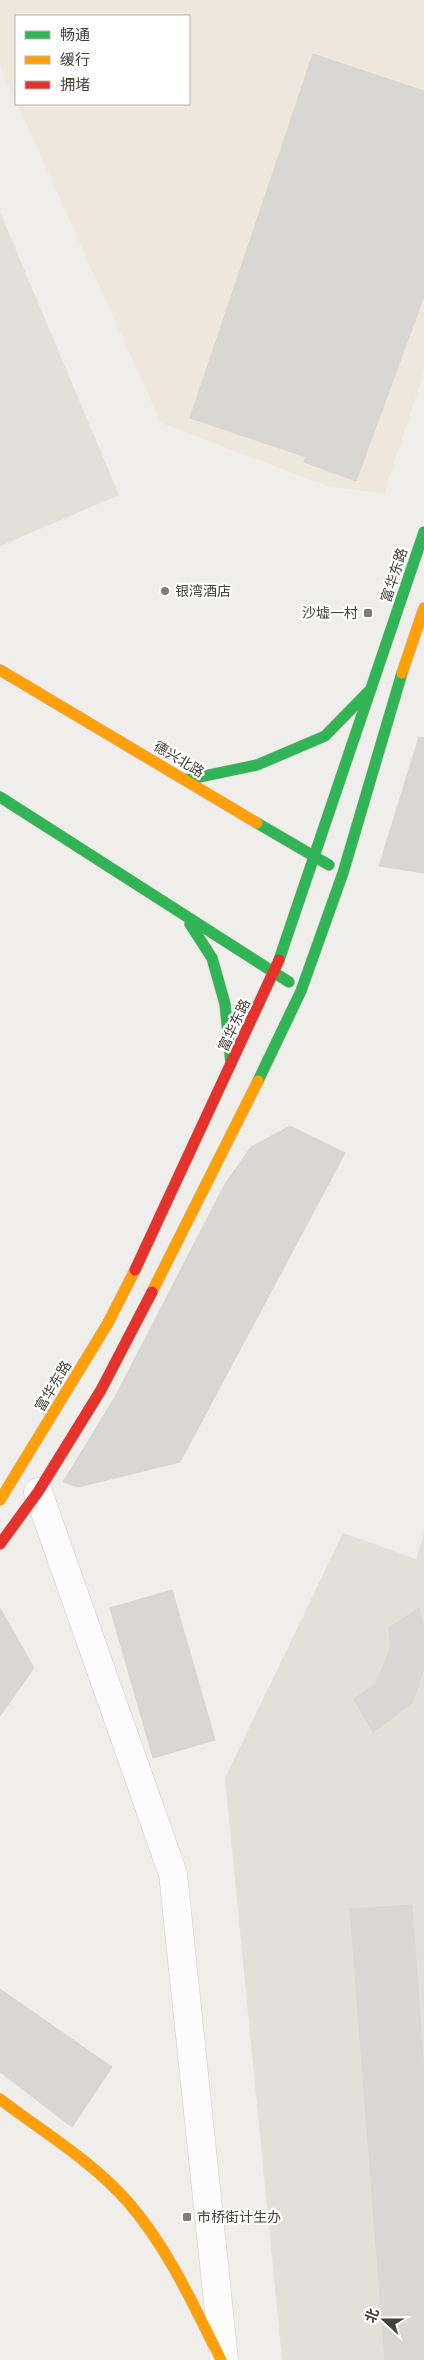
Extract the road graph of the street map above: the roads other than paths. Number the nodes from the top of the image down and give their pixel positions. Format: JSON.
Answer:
{"nodes":[{"id":1,"x":424,"y":532,"type":"edge"},
{"id":2,"x":424,"y":608,"type":"edge"},
{"id":3,"x":0,"y":670,"type":"edge"},
{"id":4,"x":374,"y":685,"type":"junction"},
{"id":5,"x":185,"y":780,"type":"junction"},
{"id":6,"x":0,"y":797,"type":"edge"},
{"id":7,"x":315,"y":857,"type":"junction"},
{"id":8,"x":343,"y":873,"type":"junction"},
{"id":9,"x":183,"y":914,"type":"junction"},
{"id":10,"x":275,"y":972,"type":"junction"},
{"id":11,"x":301,"y":991,"type":"junction"},
{"id":12,"x":231,"y":1066,"type":"junction"},
{"id":13,"x":38,"y":1492,"type":"junction"},
{"id":14,"x":0,"y":1500,"type":"edge"},
{"id":15,"x":0,"y":1544,"type":"edge"},
{"id":16,"x":0,"y":2099,"type":"edge"},
{"id":17,"x":222,"y":2360,"type":"edge"}],
"edges":[{"from":1,"to":4,"type":"main road","name":"富华东路"},
{"from":2,"to":8,"type":"main road"},
{"from":3,"to":5,"type":"main road","name":"德兴北路"},
{"from":4,"to":5,"type":"main road"},
{"from":4,"to":7,"type":"main road","name":"富华东路"},
{"from":5,"to":7,"type":"main road","name":"德兴北路"},
{"from":6,"to":9,"type":"main road"},
{"from":7,"to":8,"type":"main road","name":"德兴北路"},
{"from":7,"to":10,"type":"main road","name":"富华东路"},
{"from":8,"to":11,"type":"main road"},
{"from":9,"to":10,"type":"main road"},
{"from":9,"to":12,"type":"main road"},
{"from":10,"to":11,"type":"main road"},
{"from":10,"to":12,"type":"main road","name":"富华东路"},
{"from":11,"to":13,"type":"main road"},
{"from":12,"to":14,"type":"main road","name":"富华东路"},
{"from":13,"to":15,"type":"main road"},
{"from":13,"to":17,"type":"street"},
{"from":16,"to":17,"type":"main road"}]}
